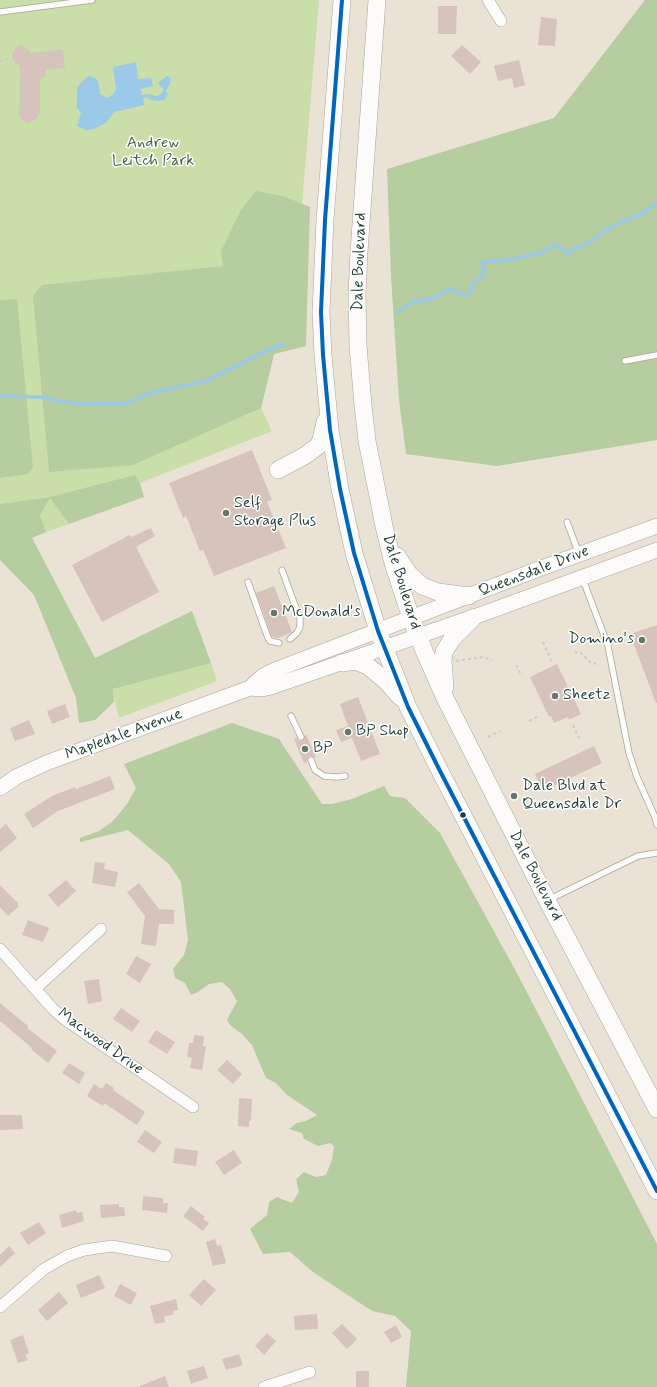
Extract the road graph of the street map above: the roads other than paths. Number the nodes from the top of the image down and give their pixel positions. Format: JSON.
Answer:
{"nodes":[{"id":1,"x":92,"y":0,"type":"edge"},
{"id":2,"x":342,"y":0,"type":"edge"},
{"id":3,"x":377,"y":0,"type":"edge"},
{"id":4,"x":488,"y":0,"type":"edge"},
{"id":5,"x":0,"y":12,"type":"edge"},
{"id":6,"x":501,"y":21,"type":"dead end"},
{"id":7,"x":657,"y":355,"type":"edge"},
{"id":8,"x":625,"y":362,"type":"dead end"},
{"id":9,"x":327,"y":410,"type":"junction"},
{"id":10,"x":278,"y":470,"type":"dead end"},
{"id":11,"x":567,"y":522,"type":"dead end"},
{"id":12,"x":657,"y":526,"type":"edge"},
{"id":13,"x":388,"y":543,"type":"junction"},
{"id":14,"x":657,"y":550,"type":"edge"},
{"id":15,"x":579,"y":554,"type":"junction"},
{"id":16,"x":282,"y":570,"type":"dead end"},
{"id":17,"x":582,"y":577,"type":"junction"},
{"id":18,"x":248,"y":582,"type":"dead end"},
{"id":19,"x":469,"y":596,"type":"junction"},
{"id":20,"x":411,"y":618,"type":"junction"},
{"id":21,"x":473,"y":618,"type":"junction"},
{"id":22,"x":378,"y":630,"type":"junction"},
{"id":23,"x":418,"y":636,"type":"junction"},
{"id":24,"x":290,"y":639,"type":"dead end"},
{"id":25,"x":279,"y":643,"type":"dead end"},
{"id":26,"x":384,"y":648,"type":"junction"},
{"id":27,"x":342,"y":663,"type":"junction"},
{"id":28,"x":250,"y":688,"type":"junction"},
{"id":29,"x":446,"y":698,"type":"junction"},
{"id":30,"x":408,"y":707,"type":"junction"},
{"id":31,"x":292,"y":716,"type":"dead end"},
{"id":32,"x":300,"y":737,"type":"dead end"},
{"id":33,"x":310,"y":760,"type":"dead end"},
{"id":34,"x":345,"y":776,"type":"dead end"},
{"id":35,"x":0,"y":788,"type":"edge"},
{"id":36,"x":657,"y":825,"type":"edge"},
{"id":37,"x":657,"y":852,"type":"edge"},
{"id":38,"x":548,"y":900,"type":"junction"},
{"id":39,"x":101,"y":930,"type":"dead end"},
{"id":40,"x":0,"y":949,"type":"edge"},
{"id":41,"x":35,"y":989,"type":"junction"},
{"id":42,"x":193,"y":1107,"type":"dead end"},
{"id":43,"x":657,"y":1109,"type":"edge"},
{"id":44,"x":657,"y":1191,"type":"edge"},
{"id":45,"x":166,"y":1256,"type":"dead end"},
{"id":46,"x":0,"y":1307,"type":"edge"},
{"id":47,"x":310,"y":1372,"type":"dead end"},
{"id":48,"x":264,"y":1387,"type":"edge"}],
"edges":[{"from":1,"to":5,"type":"lane"},
{"from":2,"to":9,"type":"main road"},
{"from":3,"to":13,"type":"main road","name":"Dale Boulevard"},
{"from":4,"to":6,"type":"street"},
{"from":7,"to":8,"type":"lane"},
{"from":9,"to":10,"type":"main road"},
{"from":9,"to":22,"type":"main road"},
{"from":11,"to":15,"type":"lane"},
{"from":12,"to":15,"type":"street","name":"Queensdale Drive"},
{"from":13,"to":19,"type":"main road"},
{"from":13,"to":20,"type":"main road","name":"Dale Boulevard"},
{"from":14,"to":17,"type":"street","name":"Queensdale Drive"},
{"from":15,"to":19,"type":"street","name":"Queensdale Drive"},
{"from":16,"to":24,"type":"lane"},
{"from":17,"to":21,"type":"street","name":"Queensdale Drive"},
{"from":17,"to":36,"type":"lane"},
{"from":18,"to":25,"type":"lane"},
{"from":19,"to":20,"type":"street","name":"Queensdale Drive"},
{"from":20,"to":22,"type":"street","name":"Mapledale Avenue"},
{"from":20,"to":23,"type":"main road","name":"Dale Boulevard"},
{"from":21,"to":23,"type":"street","name":"Queensdale Drive"},
{"from":21,"to":29,"type":"main road"},
{"from":22,"to":26,"type":"main road"},
{"from":22,"to":28,"type":"street","name":"Mapledale Avenue"},
{"from":23,"to":26,"type":"street","name":"Mapledale Avenue"},
{"from":23,"to":29,"type":"main road","name":"Dale Boulevard"},
{"from":26,"to":27,"type":"street","name":"Mapledale Avenue"},
{"from":26,"to":30,"type":"main road"},
{"from":27,"to":28,"type":"street","name":"Mapledale Avenue"},
{"from":27,"to":30,"type":"main road"},
{"from":28,"to":35,"type":"street","name":"Mapledale Avenue"},
{"from":29,"to":38,"type":"main road","name":"Dale Boulevard"},
{"from":30,"to":44,"type":"main road"},
{"from":31,"to":32,"type":"lane"},
{"from":33,"to":34,"type":"lane"},
{"from":37,"to":38,"type":"lane"},
{"from":38,"to":43,"type":"main road","name":"Dale Boulevard"},
{"from":39,"to":41,"type":"street"},
{"from":40,"to":41,"type":"street","name":"Macwood Drive"},
{"from":41,"to":42,"type":"street","name":"Macwood Drive"},
{"from":45,"to":46,"type":"street"},
{"from":47,"to":48,"type":"street"}]}
